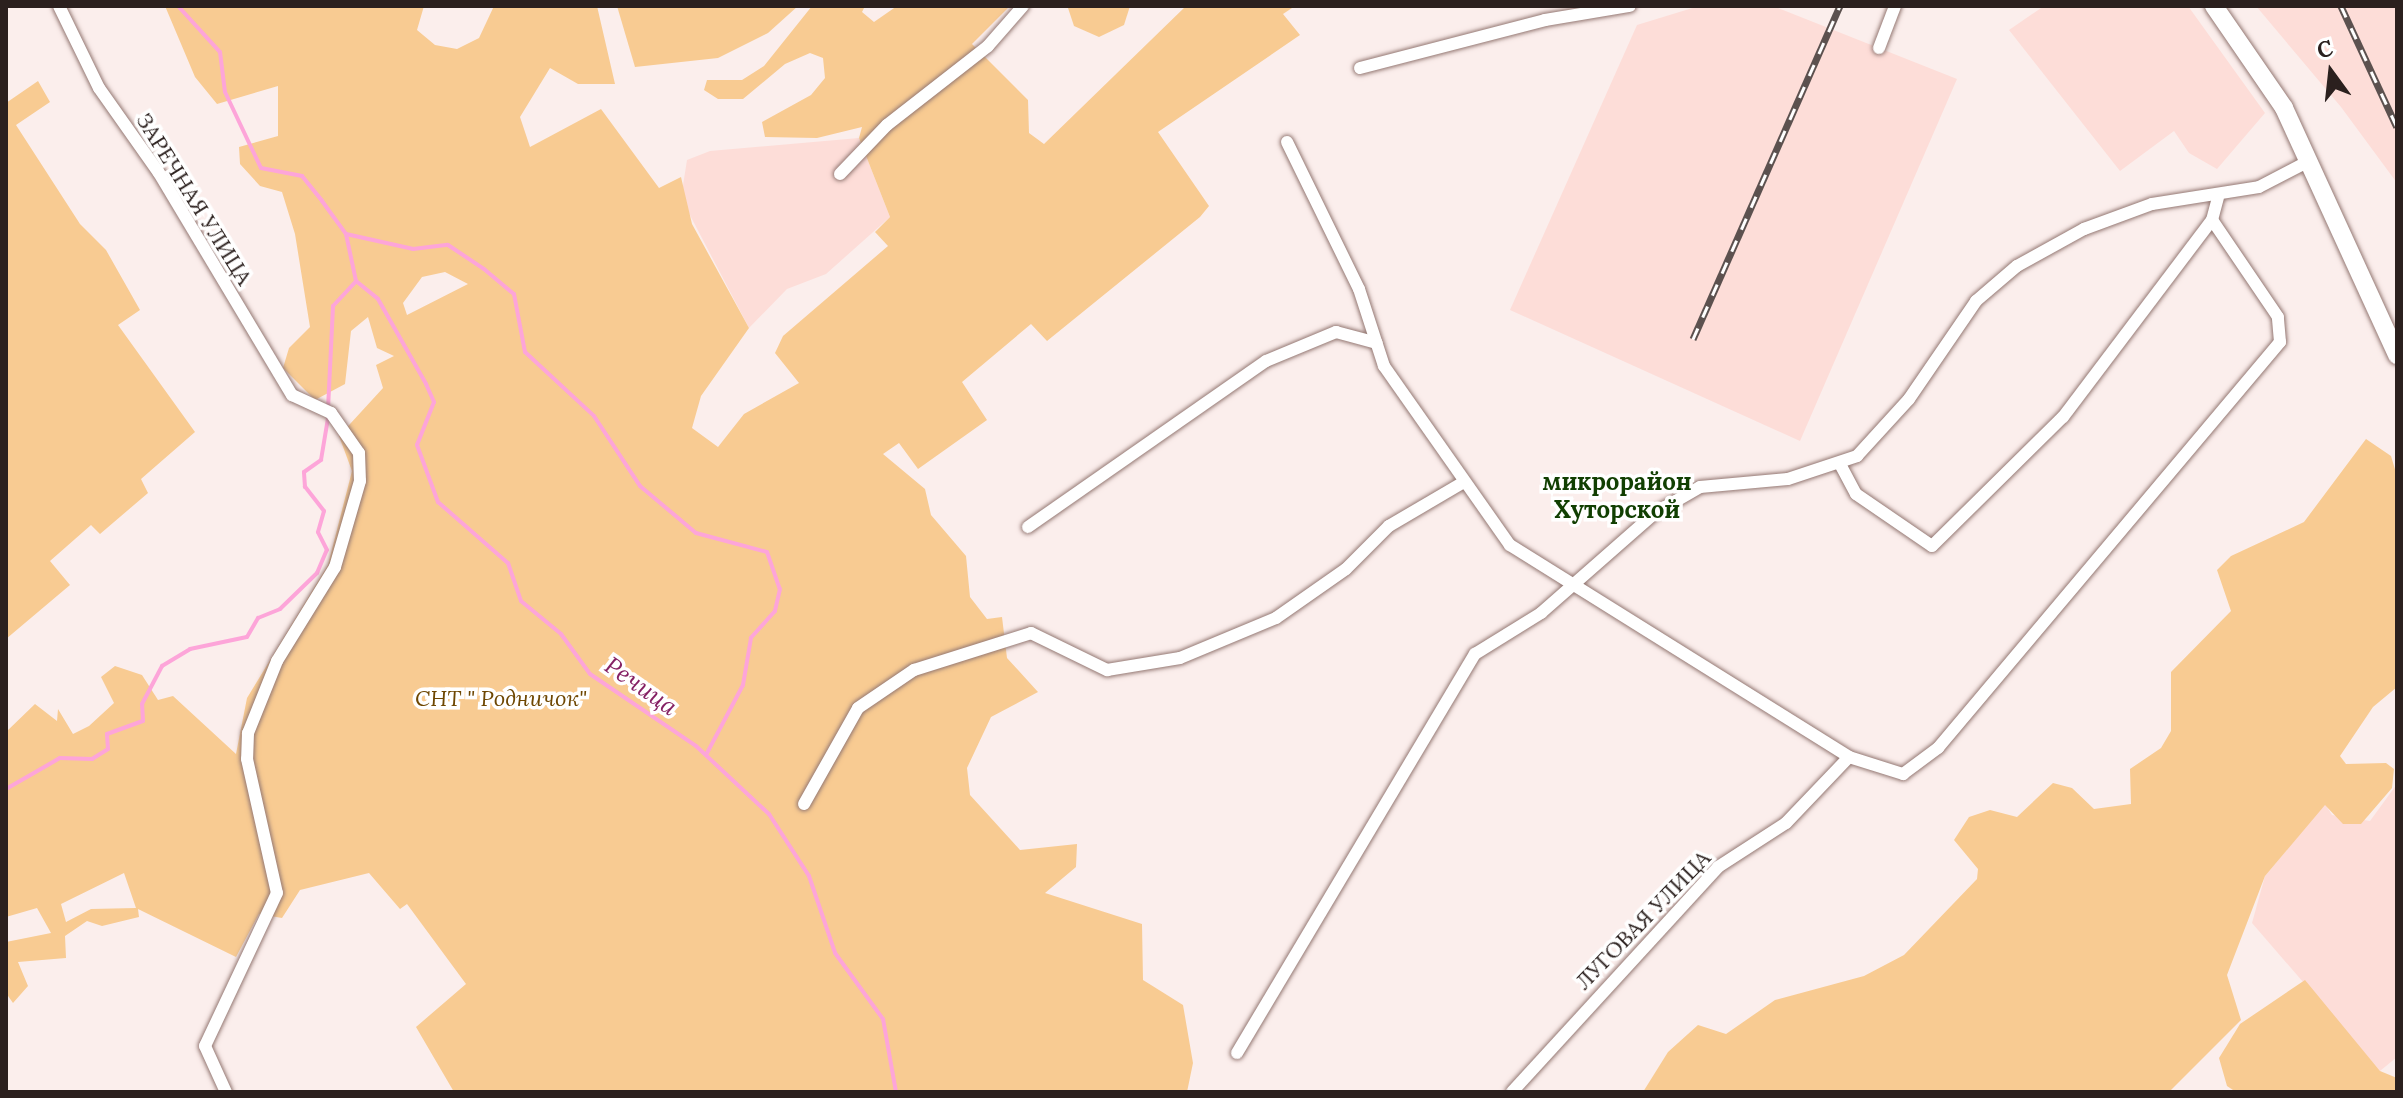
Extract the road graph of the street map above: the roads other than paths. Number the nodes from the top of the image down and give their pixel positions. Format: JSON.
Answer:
{"nodes":[{"id":1,"x":59,"y":6,"type":"edge"},
{"id":2,"x":1023,"y":6,"type":"edge"},
{"id":3,"x":1630,"y":6,"type":"edge"},
{"id":4,"x":1895,"y":6,"type":"edge"},
{"id":5,"x":2214,"y":6,"type":"edge"},
{"id":6,"x":1879,"y":48,"type":"dead end"},
{"id":7,"x":1360,"y":68,"type":"dead end"},
{"id":8,"x":1287,"y":142,"type":"dead end"},
{"id":9,"x":2307,"y":162,"type":"junction"},
{"id":10,"x":840,"y":174,"type":"dead end"},
{"id":11,"x":2218,"y":198,"type":"junction"},
{"id":12,"x":2212,"y":220,"type":"junction"},
{"id":13,"x":1377,"y":343,"type":"junction"},
{"id":14,"x":2397,"y":355,"type":"edge"},
{"id":15,"x":1840,"y":464,"type":"junction"},
{"id":16,"x":1464,"y":482,"type":"junction"},
{"id":17,"x":1028,"y":527,"type":"dead end"},
{"id":18,"x":1571,"y":584,"type":"junction"},
{"id":19,"x":1849,"y":757,"type":"junction"},
{"id":20,"x":804,"y":804,"type":"dead end"},
{"id":21,"x":1237,"y":1053,"type":"dead end"},
{"id":22,"x":226,"y":1092,"type":"edge"},
{"id":23,"x":1512,"y":1092,"type":"edge"}],
"edges":[{"from":1,"to":22,"type":"street","name":"ЗАРЕЧНАЯ УЛИЦА"},
{"from":2,"to":10,"type":"street"},
{"from":3,"to":7,"type":"street"},
{"from":4,"to":6,"type":"street"},
{"from":5,"to":9,"type":"street"},
{"from":8,"to":13,"type":"street"},
{"from":9,"to":11,"type":"street"},
{"from":9,"to":14,"type":"street"},
{"from":11,"to":12,"type":"street"},
{"from":11,"to":15,"type":"street"},
{"from":12,"to":15,"type":"street"},
{"from":12,"to":19,"type":"street"},
{"from":13,"to":16,"type":"street"},
{"from":13,"to":17,"type":"street"},
{"from":15,"to":18,"type":"street"},
{"from":16,"to":18,"type":"street"},
{"from":16,"to":20,"type":"street"},
{"from":18,"to":19,"type":"street"},
{"from":18,"to":21,"type":"street"},
{"from":19,"to":23,"type":"street","name":"ЛУГОВАЯ УЛИЦА"}]}
